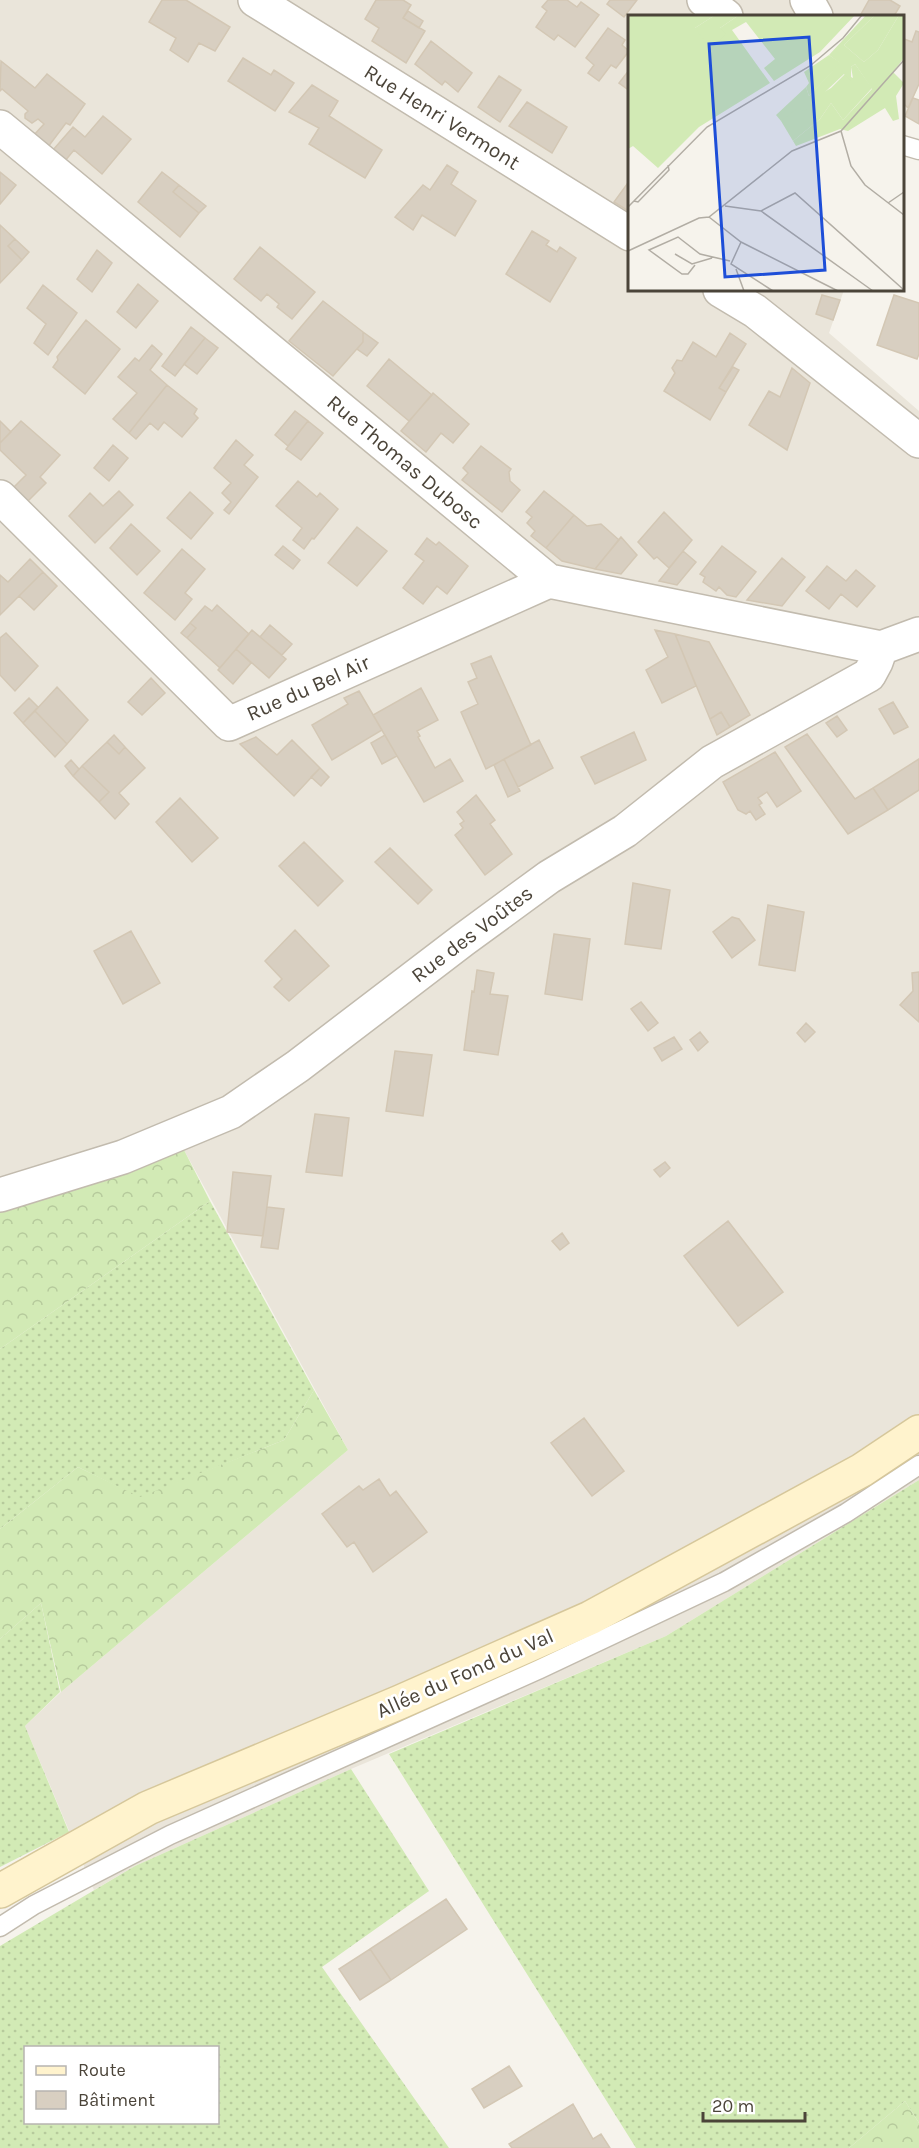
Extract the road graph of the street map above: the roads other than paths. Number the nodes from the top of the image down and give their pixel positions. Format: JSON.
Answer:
{"nodes":[{"id":1,"x":255,"y":0,"type":"edge"},
{"id":2,"x":704,"y":0,"type":"edge"},
{"id":3,"x":807,"y":0,"type":"edge"},
{"id":4,"x":725,"y":15,"type":"edge"},
{"id":5,"x":815,"y":15,"type":"edge"},
{"id":6,"x":0,"y":127,"type":"edge"},
{"id":7,"x":904,"y":146,"type":"edge"},
{"id":8,"x":919,"y":150,"type":"edge"},
{"id":9,"x":628,"y":233,"type":"edge"},
{"id":10,"x":724,"y":291,"type":"edge"},
{"id":11,"x":762,"y":300,"type":"edge"},
{"id":12,"x":919,"y":441,"type":"edge"},
{"id":13,"x":0,"y":497,"type":"edge"},
{"id":14,"x":549,"y":581,"type":"junction"},
{"id":15,"x":919,"y":634,"type":"edge"},
{"id":16,"x":881,"y":648,"type":"junction"},
{"id":17,"x":0,"y":1195,"type":"edge"},
{"id":18,"x":919,"y":1432,"type":"edge"},
{"id":19,"x":919,"y":1465,"type":"edge"},
{"id":20,"x":0,"y":1891,"type":"edge"},
{"id":21,"x":0,"y":1927,"type":"edge"}],
"edges":[{"from":1,"to":9,"type":"street","name":"Rue Henri Vermont"},
{"from":2,"to":4,"type":"street"},
{"from":3,"to":5,"type":"street"},
{"from":6,"to":14,"type":"street","name":"Rue Thomas Dubosc"},
{"from":7,"to":8,"type":"lane"},
{"from":10,"to":11,"type":"street"},
{"from":11,"to":12,"type":"street"},
{"from":13,"to":14,"type":"street","name":"Rue du Bel Air"},
{"from":14,"to":16,"type":"street","name":"Rue Thomas Dubosc"},
{"from":15,"to":16,"type":"street"},
{"from":16,"to":17,"type":"street","name":"Rue des Voûtes"},
{"from":18,"to":20,"type":"street","name":"Allée du Fond du Val"},
{"from":19,"to":21,"type":"lane"}]}
